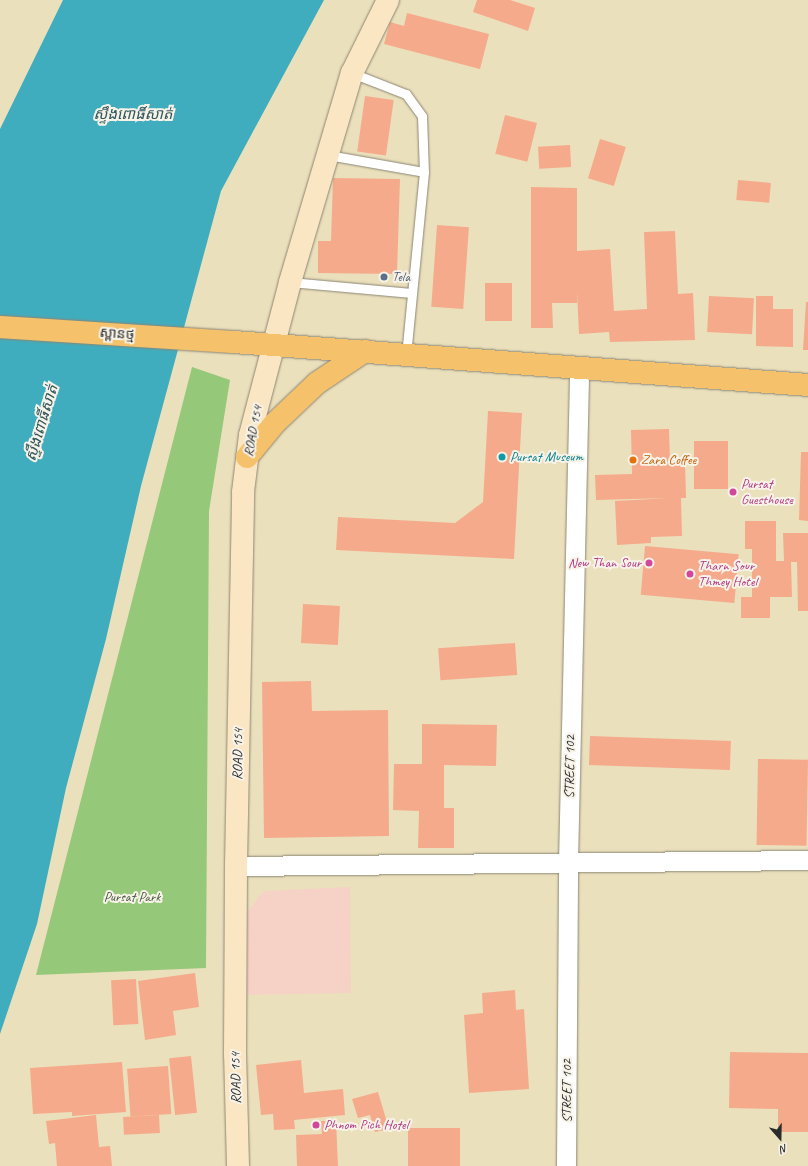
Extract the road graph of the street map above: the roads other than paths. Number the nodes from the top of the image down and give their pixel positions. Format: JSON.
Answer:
{"nodes":[{"id":1,"x":388,"y":0,"type":"edge"},
{"id":2,"x":352,"y":73,"type":"junction"},
{"id":3,"x":328,"y":155,"type":"junction"},
{"id":4,"x":424,"y":172,"type":"junction"},
{"id":5,"x":290,"y":282,"type":"junction"},
{"id":6,"x":412,"y":293,"type":"junction"},
{"id":7,"x":0,"y":327,"type":"edge"},
{"id":8,"x":273,"y":344,"type":"junction"},
{"id":9,"x":365,"y":351,"type":"junction"},
{"id":10,"x":406,"y":355,"type":"junction"},
{"id":11,"x":579,"y":369,"type":"junction"},
{"id":12,"x":808,"y":385,"type":"edge"},
{"id":13,"x":247,"y":457,"type":"junction"},
{"id":14,"x":808,"y":860,"type":"edge"},
{"id":15,"x":568,"y":862,"type":"junction"},
{"id":16,"x":236,"y":866,"type":"junction"},
{"id":17,"x":238,"y":1166,"type":"edge"},
{"id":18,"x":566,"y":1166,"type":"edge"}],
"edges":[{"from":1,"to":2,"type":"main road","name":"ROAD 154"},
{"from":2,"to":3,"type":"main road","name":"ROAD 154"},
{"from":2,"to":4,"type":"lane"},
{"from":3,"to":4,"type":"lane"},
{"from":3,"to":5,"type":"main road","name":"ROAD 154"},
{"from":4,"to":6,"type":"lane"},
{"from":5,"to":6,"type":"lane"},
{"from":5,"to":8,"type":"main road","name":"ROAD 154"},
{"from":6,"to":10,"type":"lane"},
{"from":7,"to":8,"type":"main road","name":"ស្ពានថ្ម"},
{"from":8,"to":9,"type":"main road","name":"ស្ពានថ្ម"},
{"from":8,"to":13,"type":"main road","name":"ROAD 154"},
{"from":9,"to":10,"type":"main road","name":"ស្ពានថ្ម"},
{"from":9,"to":13,"type":"main road"},
{"from":10,"to":11,"type":"main road","name":"ស្ពានថ្ម"},
{"from":11,"to":12,"type":"main road","name":"ស្ពានថ្ម"},
{"from":11,"to":15,"type":"street","name":"STREET 102"},
{"from":13,"to":16,"type":"main road","name":"ROAD 154"},
{"from":14,"to":15,"type":"street"},
{"from":15,"to":16,"type":"street"},
{"from":15,"to":18,"type":"street","name":"STREET 102"},
{"from":16,"to":17,"type":"main road","name":"ROAD 154"}]}
